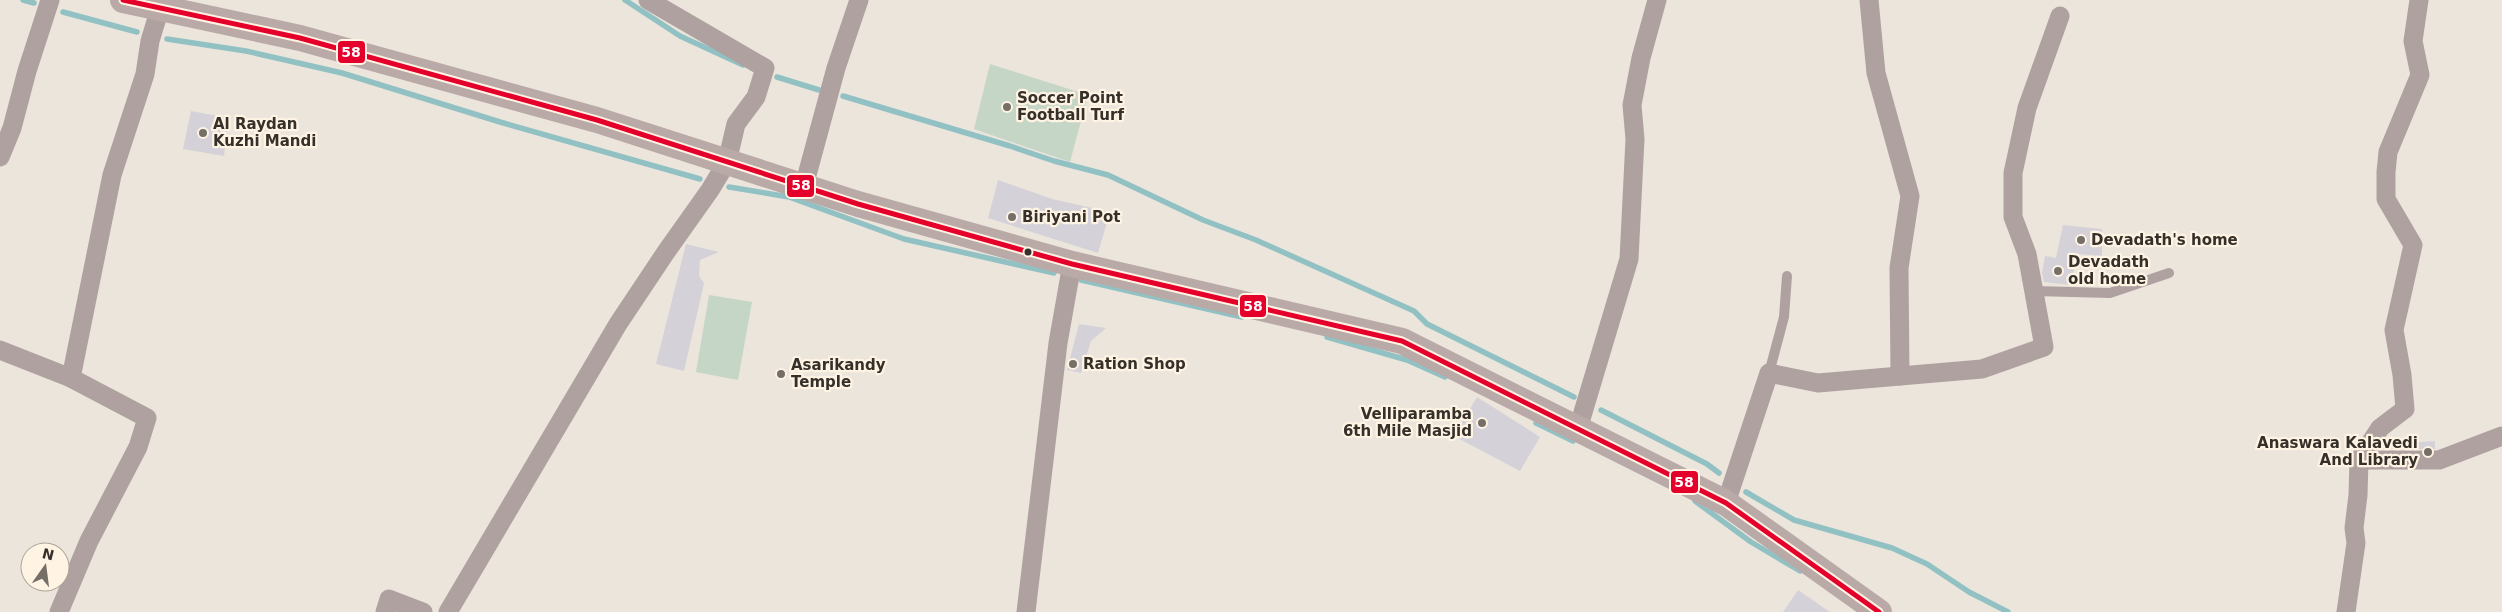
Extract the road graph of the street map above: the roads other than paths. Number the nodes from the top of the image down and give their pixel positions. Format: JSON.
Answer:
{"nodes":[{"id":1,"x":50,"y":0,"type":"edge"},
{"id":2,"x":123,"y":0,"type":"edge"},
{"id":3,"x":648,"y":0,"type":"edge"},
{"id":4,"x":860,"y":0,"type":"edge"},
{"id":5,"x":1657,"y":0,"type":"edge"},
{"id":6,"x":1869,"y":0,"type":"edge"},
{"id":7,"x":2419,"y":0,"type":"edge"},
{"id":8,"x":160,"y":8,"type":"junction"},
{"id":9,"x":2060,"y":16,"type":"dead end"},
{"id":10,"x":0,"y":157,"type":"edge"},
{"id":11,"x":727,"y":162,"type":"junction"},
{"id":12,"x":804,"y":186,"type":"junction"},
{"id":13,"x":1072,"y":264,"type":"junction"},
{"id":14,"x":2169,"y":274,"type":"dead end"},
{"id":15,"x":1787,"y":276,"type":"dead end"},
{"id":16,"x":2034,"y":291,"type":"junction"},
{"id":17,"x":0,"y":350,"type":"edge"},
{"id":18,"x":1768,"y":373,"type":"junction"},
{"id":19,"x":1900,"y":376,"type":"junction"},
{"id":20,"x":71,"y":378,"type":"junction"},
{"id":21,"x":1578,"y":429,"type":"junction"},
{"id":22,"x":2502,"y":436,"type":"edge"},
{"id":23,"x":2359,"y":460,"type":"junction"},
{"id":24,"x":1726,"y":503,"type":"junction"},
{"id":25,"x":59,"y":612,"type":"edge"},
{"id":26,"x":384,"y":612,"type":"edge"},
{"id":27,"x":423,"y":612,"type":"edge"},
{"id":28,"x":448,"y":612,"type":"edge"},
{"id":29,"x":1026,"y":612,"type":"edge"},
{"id":30,"x":1879,"y":612,"type":"edge"},
{"id":31,"x":2346,"y":612,"type":"edge"}],
"edges":[{"from":1,"to":10,"type":"street"},
{"from":2,"to":8,"type":"main road"},
{"from":3,"to":11,"type":"street"},
{"from":4,"to":12,"type":"street"},
{"from":5,"to":21,"type":"street"},
{"from":6,"to":19,"type":"street"},
{"from":7,"to":23,"type":"street"},
{"from":8,"to":11,"type":"main road"},
{"from":8,"to":20,"type":"street"},
{"from":9,"to":16,"type":"street"},
{"from":11,"to":12,"type":"main road"},
{"from":11,"to":28,"type":"street"},
{"from":12,"to":13,"type":"main road"},
{"from":13,"to":21,"type":"main road"},
{"from":13,"to":29,"type":"street"},
{"from":14,"to":16,"type":"lane"},
{"from":15,"to":18,"type":"lane"},
{"from":16,"to":19,"type":"street"},
{"from":17,"to":20,"type":"street"},
{"from":18,"to":19,"type":"street"},
{"from":18,"to":24,"type":"street"},
{"from":20,"to":25,"type":"street"},
{"from":21,"to":24,"type":"main road"},
{"from":22,"to":23,"type":"street"},
{"from":23,"to":31,"type":"street"},
{"from":24,"to":30,"type":"main road"},
{"from":26,"to":27,"type":"street"}]}
